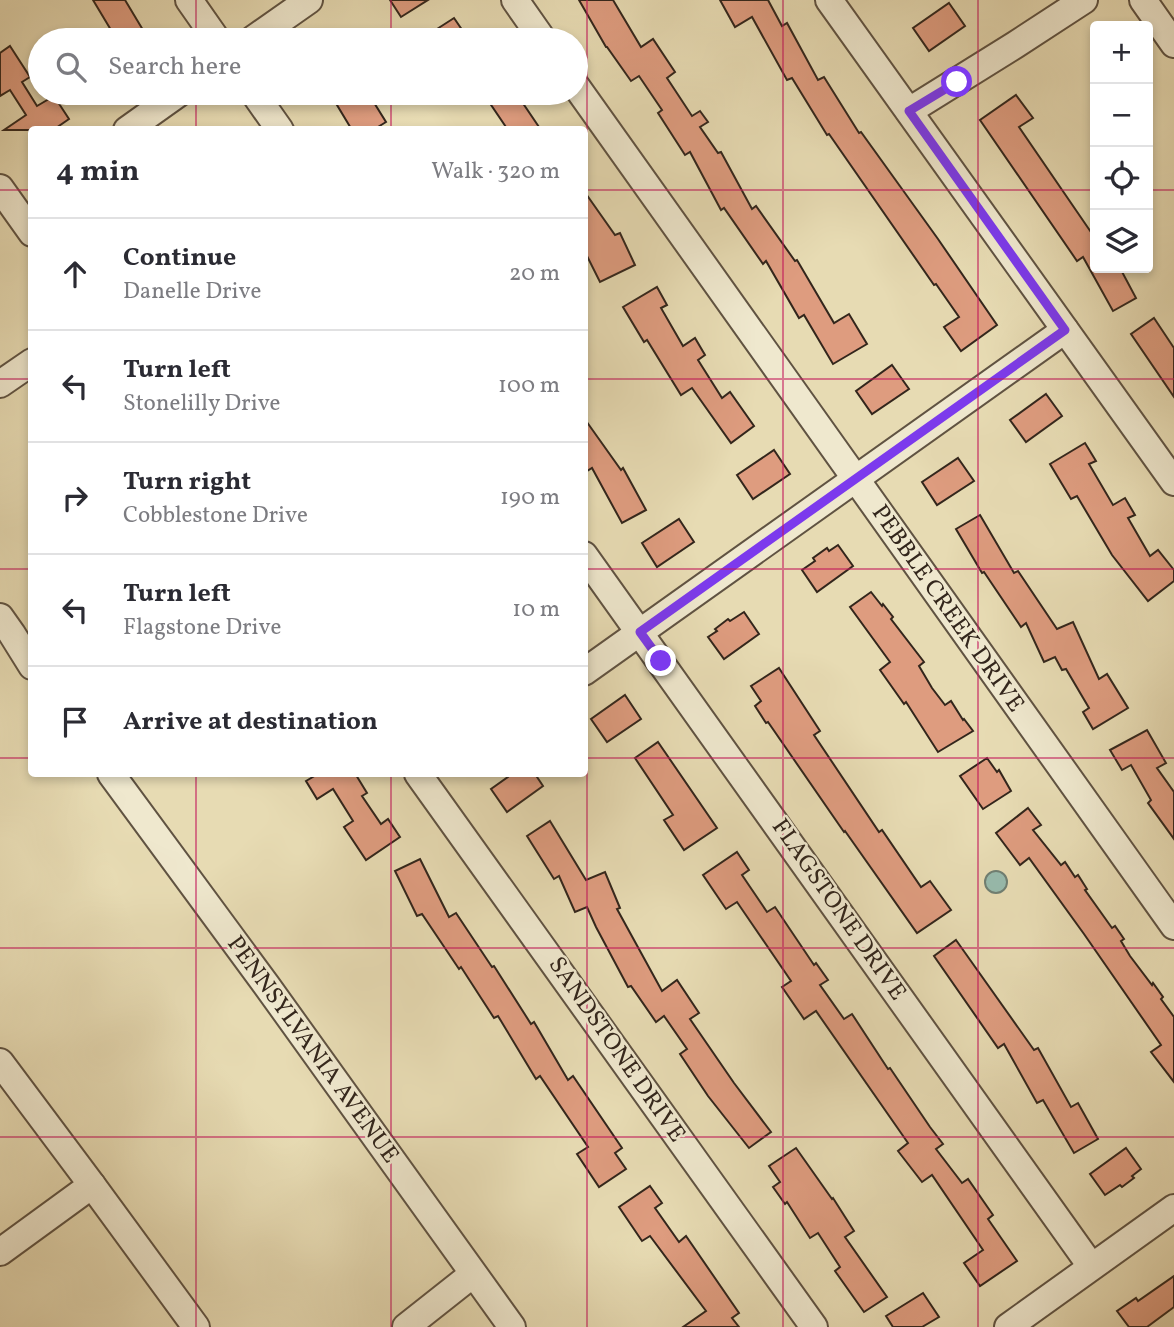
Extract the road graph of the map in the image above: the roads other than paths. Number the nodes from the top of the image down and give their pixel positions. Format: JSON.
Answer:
{"nodes":[{"id":1,"x":189,"y":0,"type":"edge"},
{"id":2,"x":309,"y":0,"type":"edge"},
{"id":3,"x":514,"y":0,"type":"edge"},
{"id":4,"x":829,"y":0,"type":"edge"},
{"id":5,"x":1084,"y":0,"type":"edge"},
{"id":6,"x":1143,"y":0,"type":"edge"},
{"id":7,"x":209,"y":28,"type":"edge"},
{"id":8,"x":269,"y":28,"type":"edge"},
{"id":9,"x":534,"y":28,"type":"edge"},
{"id":10,"x":1174,"y":44,"type":"edge"},
{"id":11,"x":588,"y":103,"type":"edge"},
{"id":12,"x":162,"y":105,"type":"edge"},
{"id":13,"x":262,"y":105,"type":"edge"},
{"id":14,"x":909,"y":111,"type":"junction"},
{"id":15,"x":133,"y":126,"type":"edge"},
{"id":16,"x":277,"y":126,"type":"edge"},
{"id":17,"x":16,"y":199,"type":"edge"},
{"id":18,"x":28,"y":224,"type":"edge"},
{"id":19,"x":1065,"y":330,"type":"junction"},
{"id":20,"x":28,"y":365,"type":"edge"},
{"id":21,"x":0,"y":384,"type":"edge"},
{"id":22,"x":855,"y":478,"type":"junction"},
{"id":23,"x":1174,"y":482,"type":"edge"},
{"id":24,"x":588,"y":560,"type":"edge"},
{"id":25,"x":0,"y":617,"type":"edge"},
{"id":26,"x":640,"y":632,"type":"junction"},
{"id":27,"x":28,"y":660,"type":"edge"},
{"id":28,"x":588,"y":669,"type":"edge"},
{"id":29,"x":113,"y":777,"type":"edge"},
{"id":30,"x":428,"y":777,"type":"edge"},
{"id":31,"x":1174,"y":926,"type":"edge"},
{"id":32,"x":0,"y":1062,"type":"edge"},
{"id":33,"x":92,"y":1185,"type":"junction"},
{"id":34,"x":1174,"y":1208,"type":"edge"},
{"id":35,"x":0,"y":1252,"type":"edge"},
{"id":36,"x":1091,"y":1266,"type":"junction"},
{"id":37,"x":473,"y":1274,"type":"junction"},
{"id":38,"x":196,"y":1327,"type":"edge"},
{"id":39,"x":406,"y":1327,"type":"edge"},
{"id":40,"x":512,"y":1327,"type":"edge"},
{"id":41,"x":814,"y":1327,"type":"edge"},
{"id":42,"x":1008,"y":1327,"type":"edge"}],
"edges":[{"from":1,"to":7,"type":"street"},
{"from":2,"to":8,"type":"street"},
{"from":3,"to":9,"type":"street"},
{"from":4,"to":14,"type":"street"},
{"from":5,"to":14,"type":"street"},
{"from":6,"to":10,"type":"street"},
{"from":11,"to":22,"type":"street","name":"PEBBLE CREEK DRIVE"},
{"from":12,"to":15,"type":"street"},
{"from":13,"to":16,"type":"street"},
{"from":14,"to":19,"type":"street"},
{"from":17,"to":18,"type":"street"},
{"from":19,"to":22,"type":"street"},
{"from":19,"to":23,"type":"street"},
{"from":20,"to":21,"type":"street"},
{"from":22,"to":26,"type":"street"},
{"from":22,"to":31,"type":"street","name":"PEBBLE CREEK DRIVE"},
{"from":24,"to":26,"type":"street","name":"FLAGSTONE DRIVE"},
{"from":25,"to":27,"type":"street"},
{"from":26,"to":28,"type":"street"},
{"from":26,"to":36,"type":"street","name":"FLAGSTONE DRIVE"},
{"from":29,"to":37,"type":"street","name":"PENNSYLVANIA AVENUE"},
{"from":30,"to":41,"type":"street","name":"SANDSTONE DRIVE"},
{"from":32,"to":33,"type":"street"},
{"from":33,"to":35,"type":"street"},
{"from":33,"to":38,"type":"street"},
{"from":34,"to":36,"type":"street"},
{"from":36,"to":42,"type":"street"},
{"from":37,"to":39,"type":"street"},
{"from":37,"to":40,"type":"street","name":"PENNSYLVANIA AVENUE"}]}
